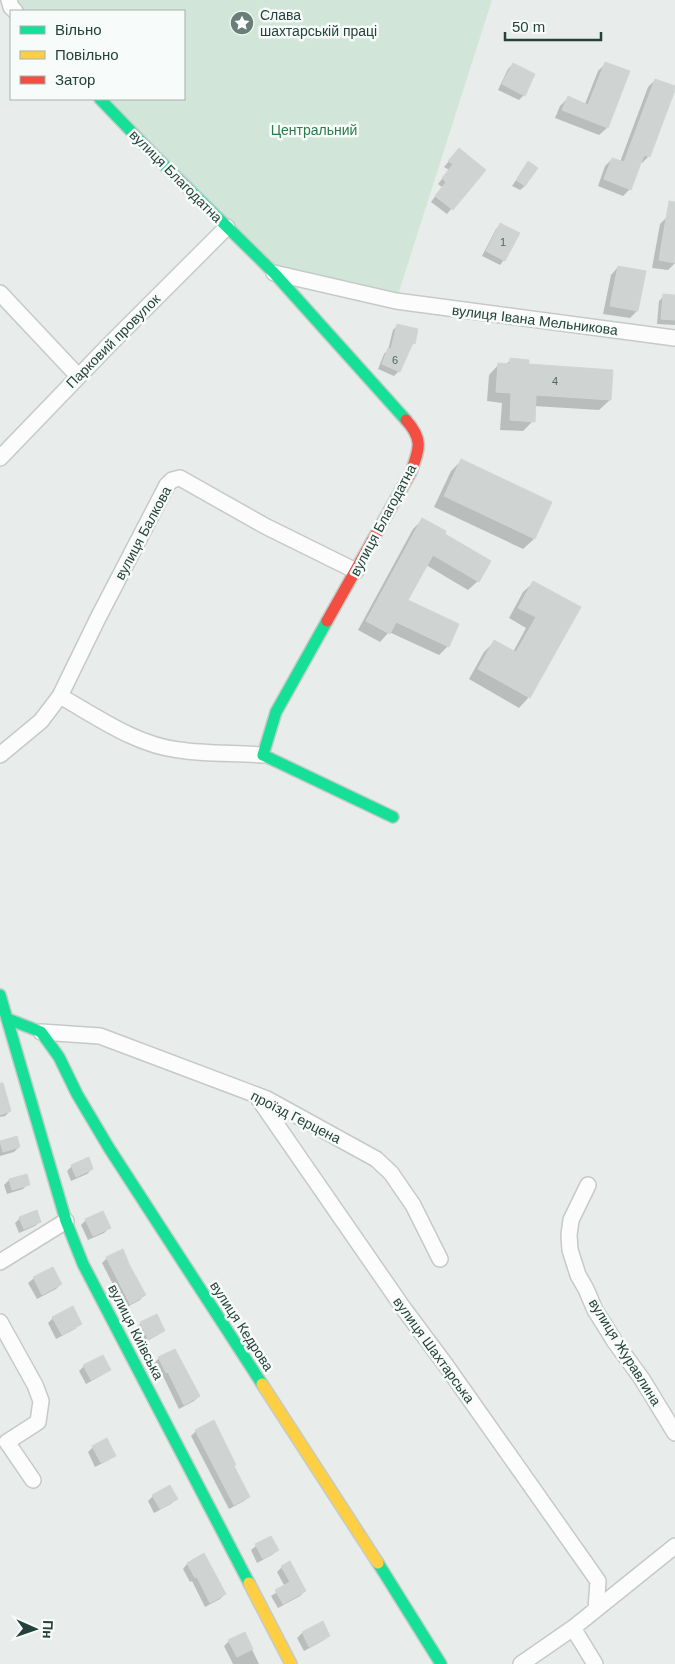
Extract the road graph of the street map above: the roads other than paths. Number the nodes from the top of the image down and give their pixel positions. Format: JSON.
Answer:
{"nodes":[{"id":1,"x":101,"y":100,"type":"edge"},
{"id":2,"x":227,"y":227,"type":"junction"},
{"id":3,"x":274,"y":273,"type":"junction"},
{"id":4,"x":0,"y":293,"type":"edge"},
{"id":5,"x":675,"y":338,"type":"edge"},
{"id":6,"x":78,"y":376,"type":"junction"},
{"id":7,"x":0,"y":458,"type":"edge"},
{"id":8,"x":356,"y":571,"type":"junction"},
{"id":9,"x":60,"y":696,"type":"junction"},
{"id":10,"x":0,"y":755,"type":"edge"},
{"id":11,"x":263,"y":755,"type":"junction"},
{"id":12,"x":393,"y":817,"type":"dead end"},
{"id":13,"x":0,"y":995,"type":"edge"},
{"id":14,"x":8,"y":1019,"type":"junction"},
{"id":15,"x":41,"y":1032,"type":"junction"},
{"id":16,"x":256,"y":1095,"type":"junction"},
{"id":17,"x":588,"y":1185,"type":"dead end"},
{"id":18,"x":66,"y":1221,"type":"junction"},
{"id":19,"x":440,"y":1259,"type":"dead end"},
{"id":20,"x":0,"y":1262,"type":"edge"},
{"id":21,"x":0,"y":1322,"type":"edge"},
{"id":22,"x":675,"y":1434,"type":"edge"},
{"id":23,"x":34,"y":1480,"type":"dead end"},
{"id":24,"x":675,"y":1546,"type":"edge"},
{"id":25,"x":596,"y":1609,"type":"junction"},
{"id":26,"x":573,"y":1628,"type":"junction"},
{"id":27,"x":291,"y":1664,"type":"edge"},
{"id":28,"x":441,"y":1664,"type":"edge"},
{"id":29,"x":521,"y":1664,"type":"edge"},
{"id":30,"x":595,"y":1664,"type":"edge"}],
"edges":[{"from":1,"to":2,"type":"street","name":"вулиця Благодатна"},
{"from":2,"to":3,"type":"street","name":"вулиця Благодатна"},
{"from":2,"to":6,"type":"street","name":"Парковий провулок"},
{"from":3,"to":5,"type":"street","name":"вулиця Івана Мельникова"},
{"from":3,"to":8,"type":"street","name":"вулиця Благодатна"},
{"from":4,"to":6,"type":"street"},
{"from":6,"to":7,"type":"street","name":"Парковий провулок"},
{"from":8,"to":9,"type":"street","name":"вулиця Балкова"},
{"from":8,"to":11,"type":"street","name":"вулиця Благодатна"},
{"from":9,"to":10,"type":"street","name":"вулиця Балкова"},
{"from":9,"to":11,"type":"street"},
{"from":11,"to":12,"type":"street"},
{"from":13,"to":14,"type":"street","name":"вулиця Київська"},
{"from":14,"to":15,"type":"street"},
{"from":14,"to":18,"type":"street","name":"вулиця Київська"},
{"from":15,"to":16,"type":"street","name":"проїзд Герцена"},
{"from":15,"to":28,"type":"street","name":"вулиця Кедрова"},
{"from":16,"to":19,"type":"street","name":"проїзд Герцена"},
{"from":16,"to":25,"type":"street","name":"вулиця Шахтарська"},
{"from":17,"to":22,"type":"street","name":"вулиця Журавлина"},
{"from":18,"to":20,"type":"street"},
{"from":18,"to":27,"type":"street","name":"вулиця Київська"},
{"from":21,"to":23,"type":"street"},
{"from":24,"to":25,"type":"street"},
{"from":25,"to":26,"type":"street"},
{"from":26,"to":29,"type":"street"},
{"from":26,"to":30,"type":"street"}]}
